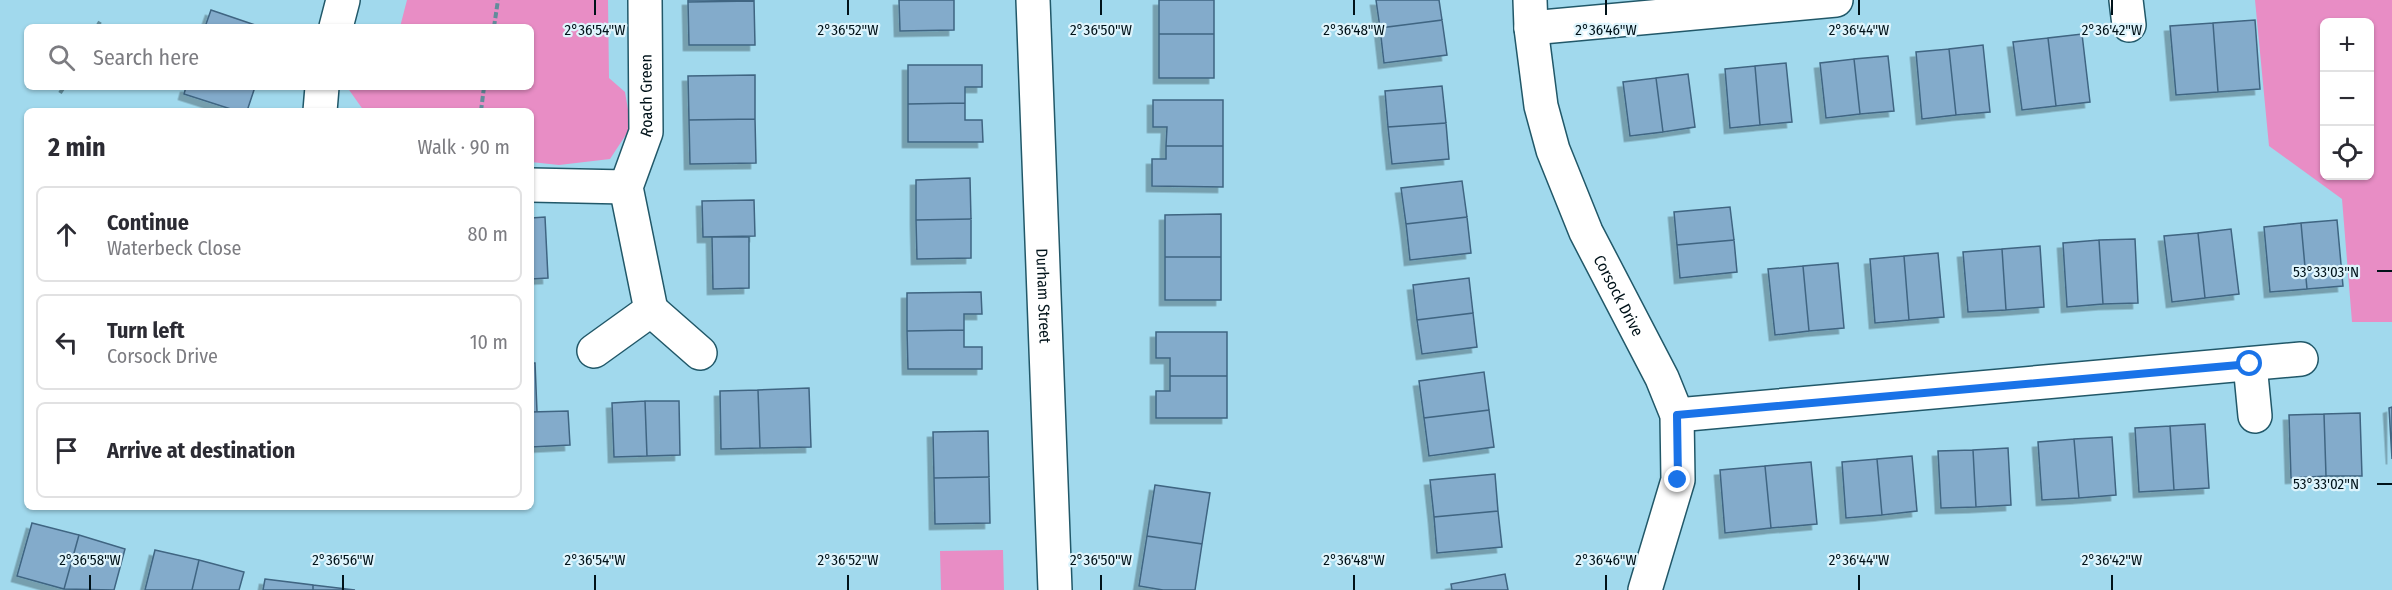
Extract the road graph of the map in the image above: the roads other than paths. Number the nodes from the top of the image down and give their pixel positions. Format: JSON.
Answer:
{"nodes":[{"id":1,"x":343,"y":0,"type":"edge"},
{"id":2,"x":645,"y":0,"type":"edge"},
{"id":3,"x":1033,"y":0,"type":"edge"},
{"id":4,"x":1836,"y":0,"type":"edge"},
{"id":5,"x":1530,"y":14,"type":"edge"},
{"id":6,"x":337,"y":24,"type":"edge"},
{"id":7,"x":322,"y":90,"type":"edge"},
{"id":8,"x":320,"y":108,"type":"edge"},
{"id":9,"x":534,"y":185,"type":"edge"},
{"id":10,"x":626,"y":187,"type":"junction"},
{"id":11,"x":651,"y":310,"type":"junction"},
{"id":12,"x":594,"y":351,"type":"dead end"},
{"id":13,"x":700,"y":353,"type":"dead end"},
{"id":14,"x":2301,"y":359,"type":"dead end"},
{"id":15,"x":2250,"y":364,"type":"junction"},
{"id":16,"x":1677,"y":415,"type":"junction"},
{"id":17,"x":2255,"y":416,"type":"dead end"},
{"id":18,"x":1055,"y":590,"type":"edge"},
{"id":19,"x":1645,"y":590,"type":"edge"}],
"edges":[{"from":1,"to":6,"type":"street"},
{"from":2,"to":10,"type":"street","name":"Roach Green"},
{"from":3,"to":18,"type":"street","name":"Durham Street"},
{"from":4,"to":5,"type":"street"},
{"from":5,"to":16,"type":"street","name":"Corsock Drive"},
{"from":7,"to":8,"type":"street"},
{"from":9,"to":10,"type":"street"},
{"from":10,"to":11,"type":"street"},
{"from":11,"to":12,"type":"street"},
{"from":11,"to":13,"type":"street"},
{"from":14,"to":15,"type":"street"},
{"from":15,"to":16,"type":"street"},
{"from":15,"to":17,"type":"street"},
{"from":16,"to":19,"type":"street","name":"Corsock Drive"}]}
